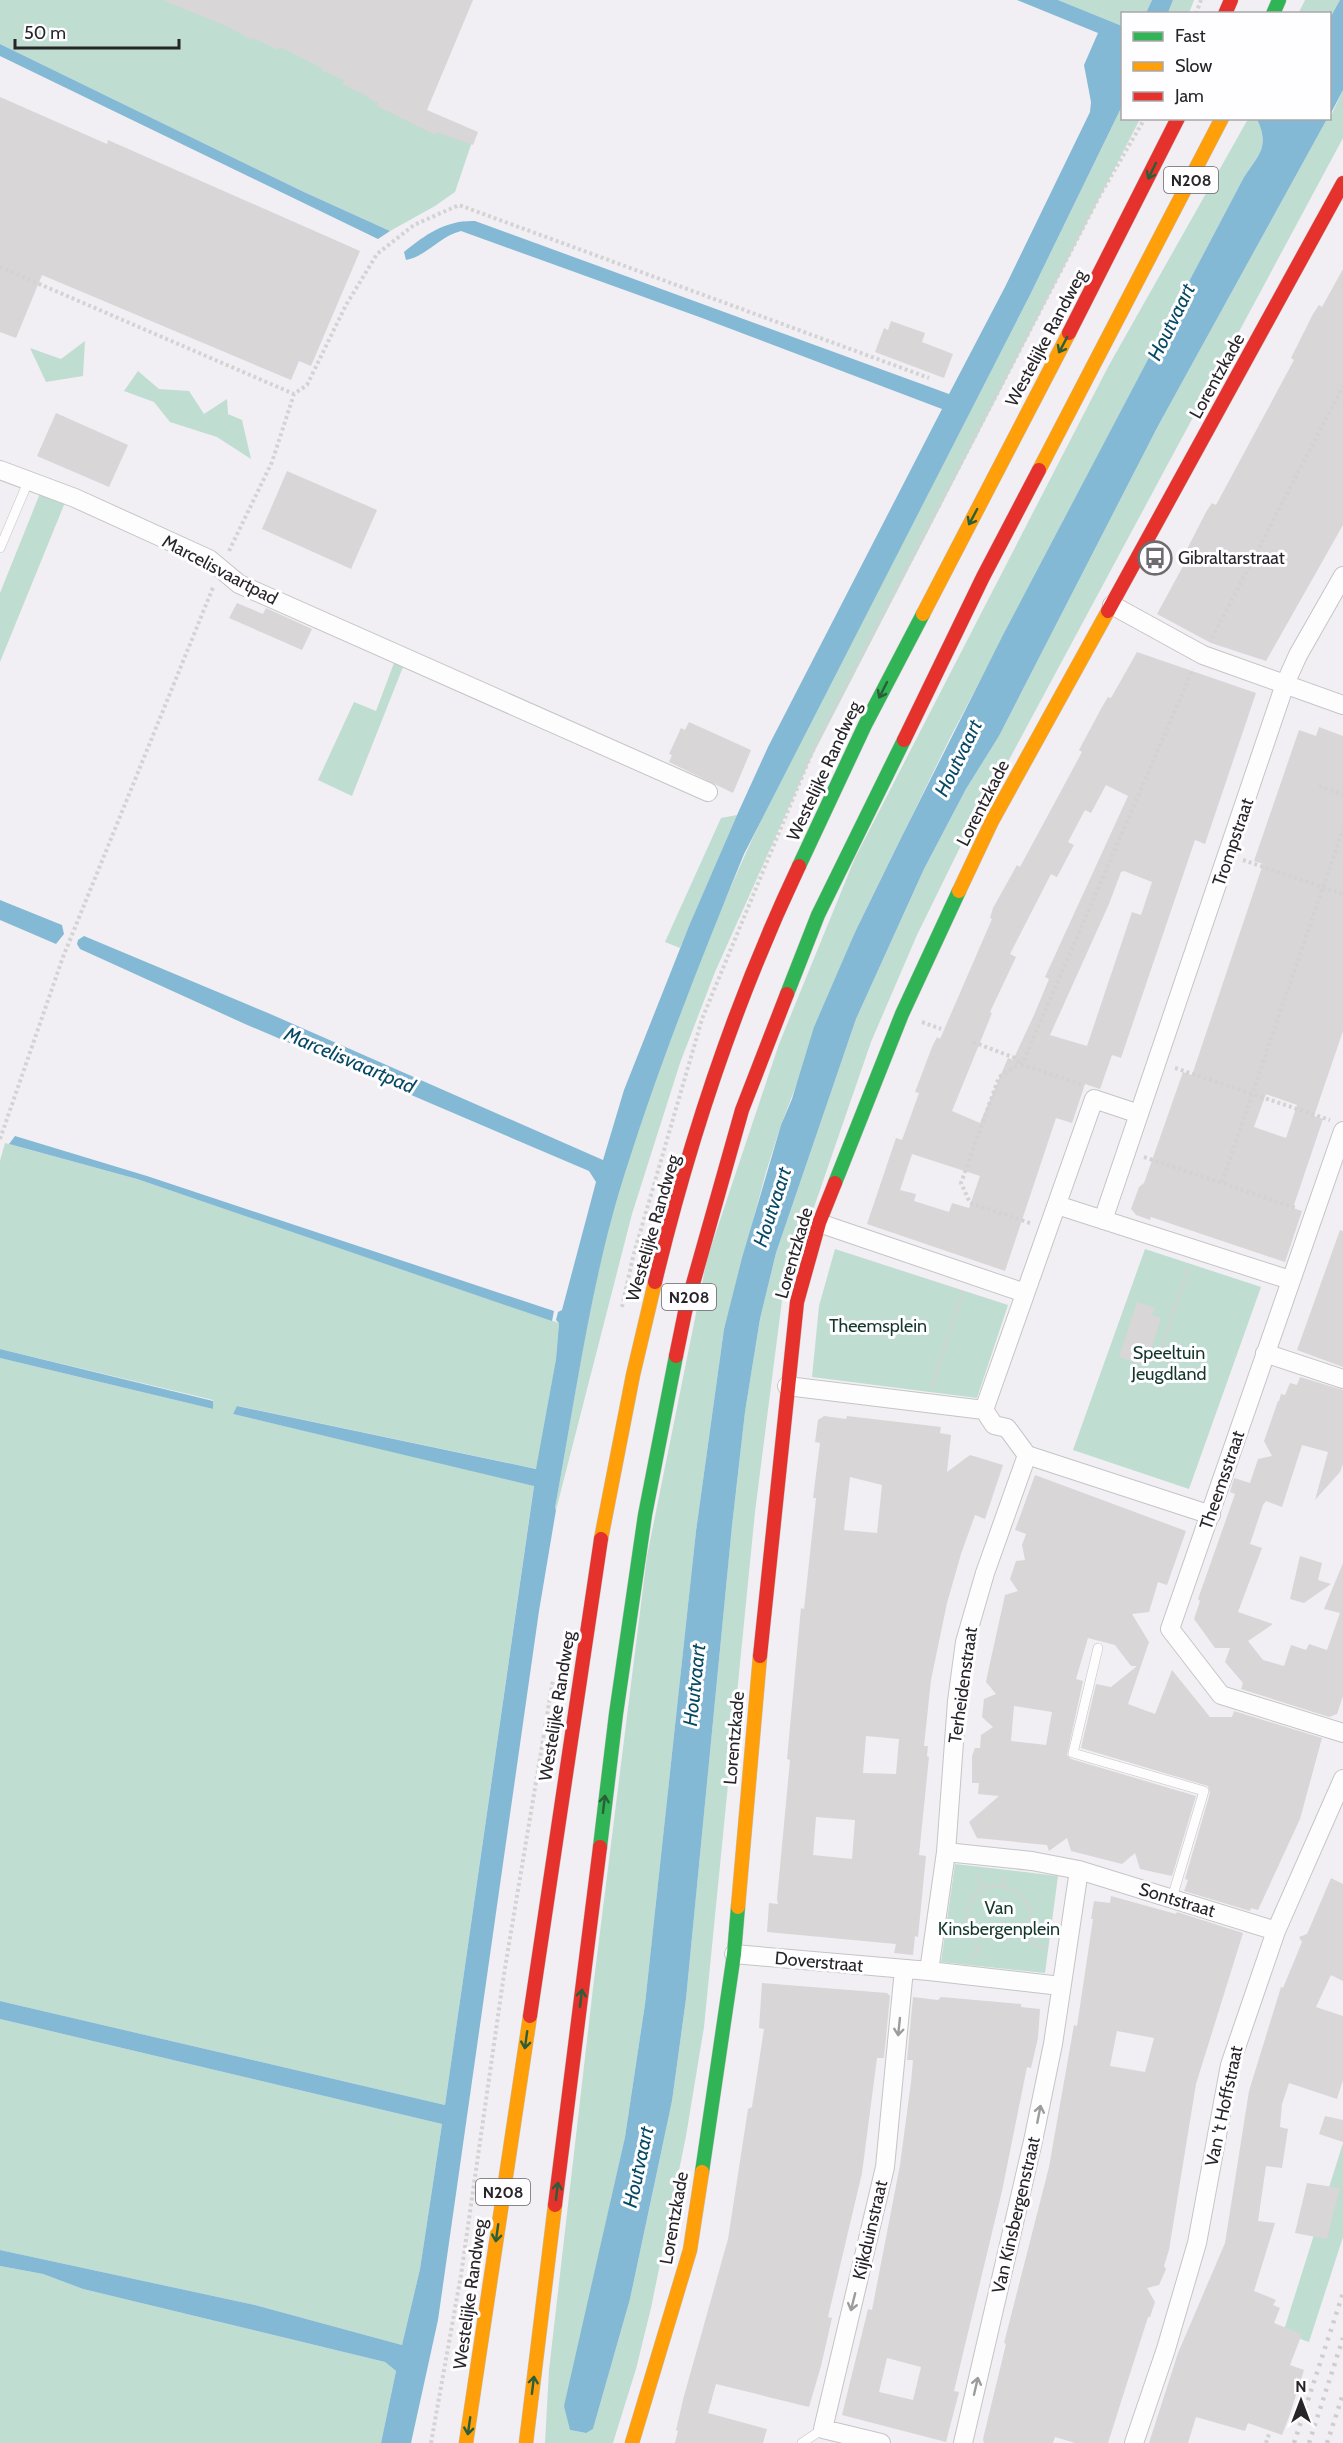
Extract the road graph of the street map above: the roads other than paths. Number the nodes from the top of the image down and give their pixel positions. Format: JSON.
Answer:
{"nodes":[{"id":1,"x":1177,"y":120,"type":"edge"},
{"id":2,"x":1220,"y":120,"type":"edge"},
{"id":3,"x":1343,"y":183,"type":"edge"},
{"id":4,"x":0,"y":470,"type":"edge"},
{"id":5,"x":28,"y":482,"type":"junction"},
{"id":6,"x":0,"y":548,"type":"edge"},
{"id":7,"x":1343,"y":576,"type":"edge"},
{"id":8,"x":1112,"y":605,"type":"junction"},
{"id":9,"x":1285,"y":684,"type":"junction"},
{"id":10,"x":1343,"y":705,"type":"edge"},
{"id":11,"x":708,"y":792,"type":"dead end"},
{"id":12,"x":1139,"y":1114,"type":"junction"},
{"id":13,"x":1337,"y":1126,"type":"edge"},
{"id":14,"x":1057,"y":1205,"type":"junction"},
{"id":15,"x":1103,"y":1220,"type":"junction"},
{"id":16,"x":819,"y":1223,"type":"junction"},
{"id":17,"x":1290,"y":1281,"type":"junction"},
{"id":18,"x":1025,"y":1293,"type":"junction"},
{"id":19,"x":1265,"y":1353,"type":"junction"},
{"id":20,"x":1343,"y":1379,"type":"edge"},
{"id":21,"x":787,"y":1386,"type":"junction"},
{"id":22,"x":984,"y":1410,"type":"junction"},
{"id":23,"x":1027,"y":1455,"type":"junction"},
{"id":24,"x":1211,"y":1515,"type":"junction"},
{"id":25,"x":1098,"y":1648,"type":"dead end"},
{"id":26,"x":1343,"y":1732,"type":"edge"},
{"id":27,"x":1343,"y":1779,"type":"edge"},
{"id":28,"x":946,"y":1852,"type":"junction"},
{"id":29,"x":1079,"y":1870,"type":"junction"},
{"id":30,"x":1172,"y":1898,"type":"junction"},
{"id":31,"x":1276,"y":1931,"type":"junction"},
{"id":32,"x":734,"y":1954,"type":"junction"},
{"id":33,"x":904,"y":1969,"type":"junction"},
{"id":34,"x":929,"y":1971,"type":"junction"},
{"id":35,"x":1061,"y":1986,"type":"junction"},
{"id":36,"x":823,"y":2429,"type":"junction"},
{"id":37,"x":466,"y":2443,"type":"edge"},
{"id":38,"x":526,"y":2443,"type":"edge"},
{"id":39,"x":633,"y":2443,"type":"edge"},
{"id":40,"x":802,"y":2443,"type":"edge"},
{"id":41,"x":881,"y":2443,"type":"edge"},
{"id":42,"x":963,"y":2443,"type":"edge"},
{"id":43,"x":1134,"y":2443,"type":"edge"}],
"edges":[{"from":1,"to":37,"type":"main road","name":"Westelijke Randweg","number":"N208","one_way":true},
{"from":38,"to":2,"type":"main road","number":"N208","one_way":true},
{"from":3,"to":8,"type":"main road","name":"Lorentzkade"},
{"from":4,"to":5,"type":"street","name":"Marcelisvaartpad"},
{"from":5,"to":6,"type":"lane"},
{"from":5,"to":11,"type":"street","name":"Marcelisvaartpad"},
{"from":7,"to":9,"type":"street","name":"Trompstraat"},
{"from":8,"to":9,"type":"street"},
{"from":8,"to":16,"type":"main road","name":"Lorentzkade"},
{"from":9,"to":10,"type":"street"},
{"from":9,"to":12,"type":"street","name":"Trompstraat"},
{"from":12,"to":14,"type":"street"},
{"from":12,"to":15,"type":"street","name":"Trompstraat"},
{"from":13,"to":17,"type":"street","name":"Theemsstraat"},
{"from":14,"to":15,"type":"street"},
{"from":14,"to":18,"type":"street"},
{"from":15,"to":17,"type":"street"},
{"from":16,"to":18,"type":"street"},
{"from":16,"to":21,"type":"main road","name":"Lorentzkade"},
{"from":17,"to":19,"type":"street","name":"Theemsstraat"},
{"from":18,"to":22,"type":"street"},
{"from":19,"to":20,"type":"street"},
{"from":19,"to":24,"type":"street","name":"Theemsstraat"},
{"from":21,"to":22,"type":"street"},
{"from":21,"to":32,"type":"main road","name":"Lorentzkade"},
{"from":22,"to":23,"type":"street"},
{"from":23,"to":24,"type":"street"},
{"from":23,"to":28,"type":"street","name":"Terheidenstraat"},
{"from":24,"to":26,"type":"street","name":"Theemsstraat"},
{"from":25,"to":30,"type":"lane"},
{"from":27,"to":31,"type":"street","name":"Van 't Hoffstraat"},
{"from":28,"to":29,"type":"street"},
{"from":28,"to":34,"type":"street"},
{"from":29,"to":30,"type":"street","name":"Sontstraat"},
{"from":29,"to":35,"type":"street"},
{"from":30,"to":31,"type":"street","name":"Sontstraat"},
{"from":31,"to":43,"type":"street","name":"Van 't Hoffstraat"},
{"from":32,"to":33,"type":"street","name":"Doverstraat"},
{"from":32,"to":39,"type":"main road","name":"Lorentzkade"},
{"from":33,"to":34,"type":"street"},
{"from":33,"to":36,"type":"street","name":"Kijkduinstraat","one_way":true},
{"from":34,"to":35,"type":"street"},
{"from":42,"to":35,"type":"street","name":"Van Kinsbergenstraat","one_way":true},
{"from":36,"to":40,"type":"lane"},
{"from":36,"to":41,"type":"street"}]}
